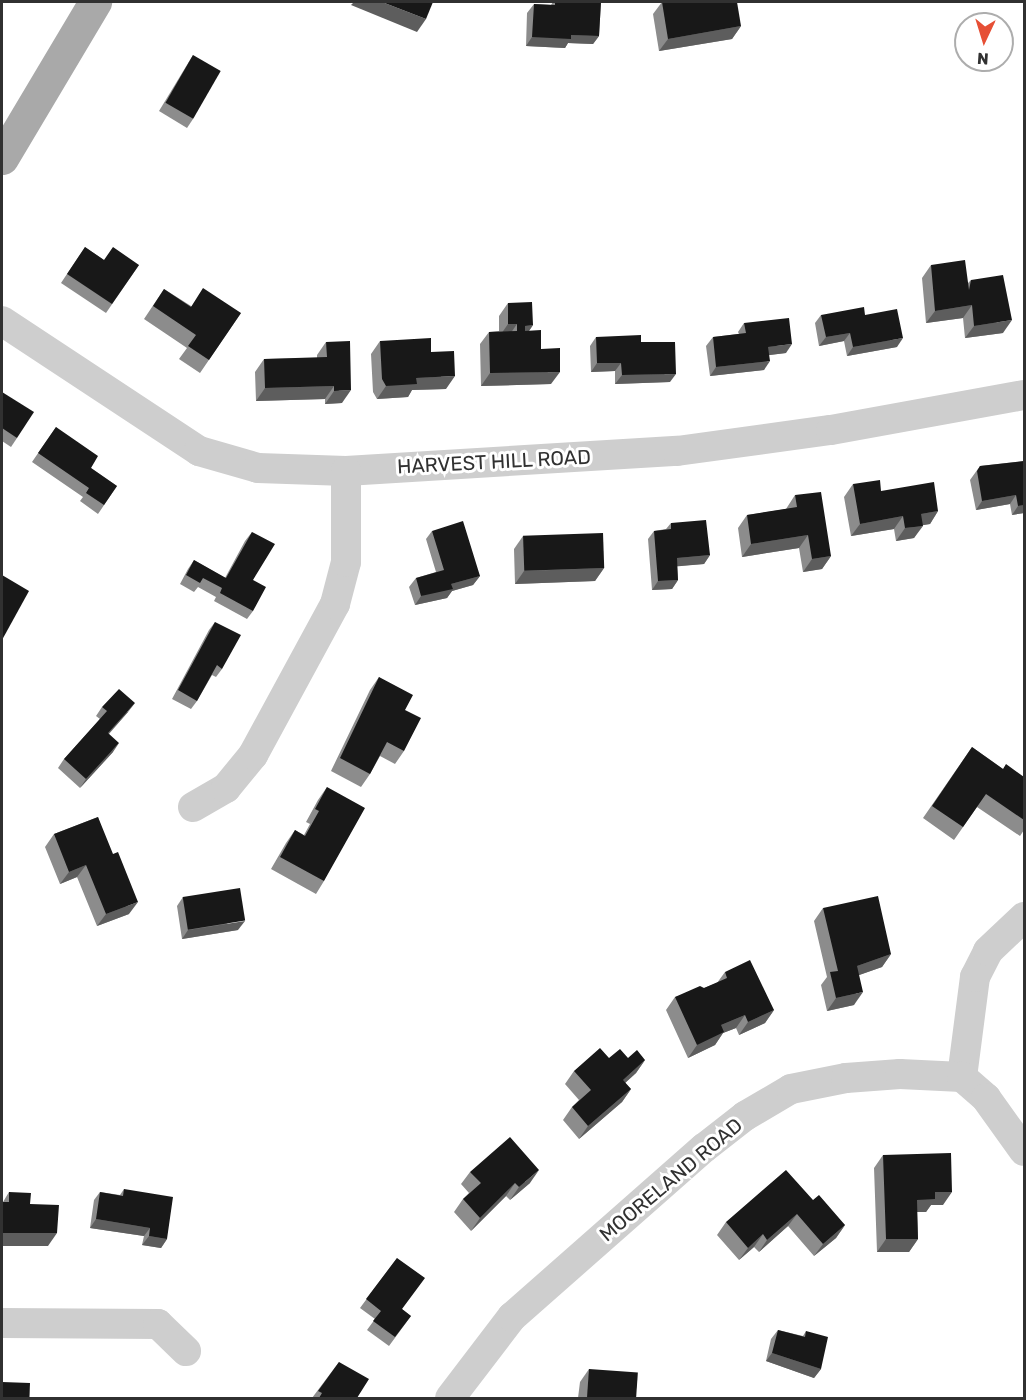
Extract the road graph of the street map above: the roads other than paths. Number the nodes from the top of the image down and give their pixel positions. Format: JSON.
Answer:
{"nodes":[{"id":1,"x":95,"y":2,"type":"edge"},
{"id":2,"x":2,"y":158,"type":"edge"},
{"id":3,"x":2,"y":321,"type":"edge"},
{"id":4,"x":1024,"y":395,"type":"edge"},
{"id":5,"x":346,"y":471,"type":"junction"},
{"id":6,"x":193,"y":807,"type":"dead end"},
{"id":7,"x":1024,"y":917,"type":"edge"},
{"id":8,"x":962,"y":1077,"type":"junction"},
{"id":9,"x":1024,"y":1151,"type":"edge"},
{"id":10,"x":2,"y":1323,"type":"edge"},
{"id":11,"x":186,"y":1351,"type":"dead end"},
{"id":12,"x":450,"y":1398,"type":"edge"}],
"edges":[{"from":1,"to":2,"type":"main road"},
{"from":3,"to":5,"type":"street","name":"HARVEST HILL ROAD"},
{"from":4,"to":5,"type":"street","name":"HARVEST HILL ROAD"},
{"from":5,"to":6,"type":"street"},
{"from":7,"to":8,"type":"street"},
{"from":8,"to":9,"type":"street"},
{"from":8,"to":12,"type":"street","name":"MOORELAND ROAD"},
{"from":10,"to":11,"type":"street"}]}
